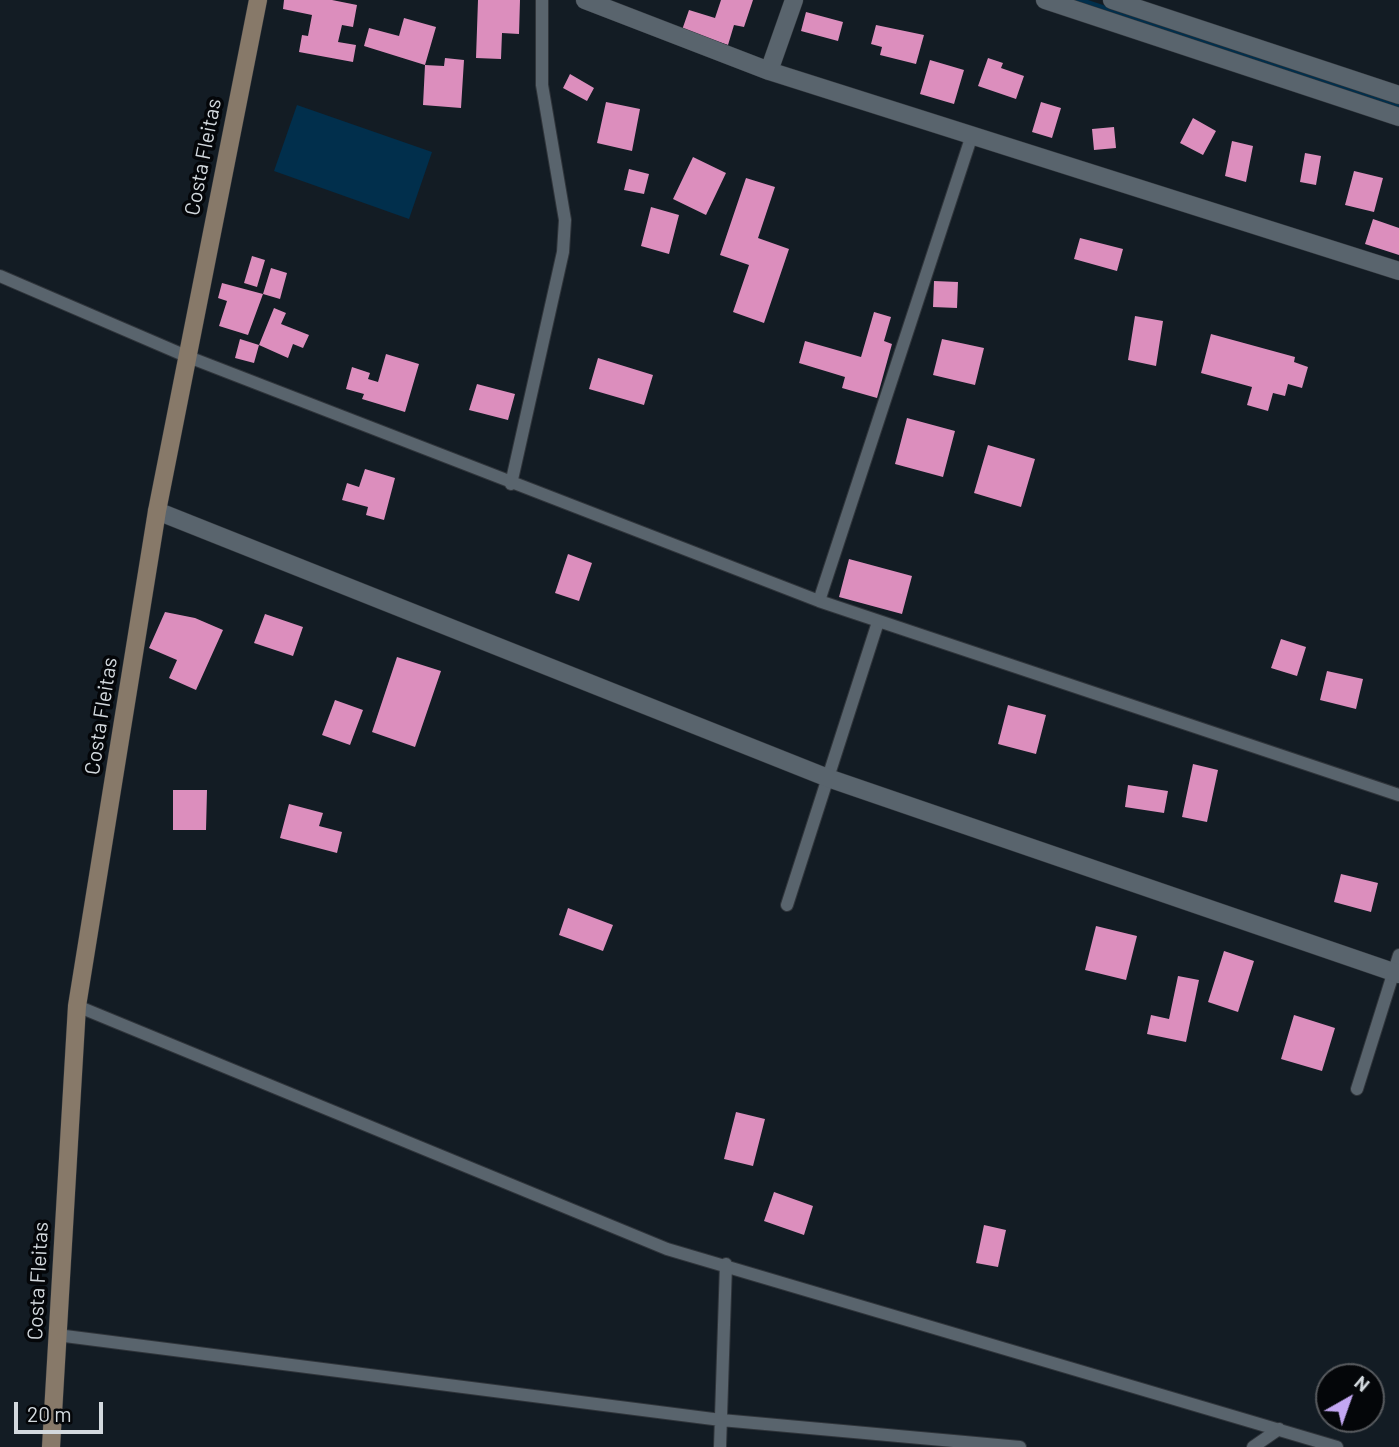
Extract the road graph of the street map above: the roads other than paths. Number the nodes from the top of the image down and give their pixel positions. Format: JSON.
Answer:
{"nodes":[{"id":1,"x":258,"y":0,"type":"edge"},
{"id":2,"x":542,"y":0,"type":"edge"},
{"id":3,"x":585,"y":0,"type":"edge"},
{"id":4,"x":794,"y":0,"type":"edge"},
{"id":5,"x":1045,"y":0,"type":"edge"},
{"id":6,"x":1112,"y":0,"type":"edge"},
{"id":7,"x":769,"y":71,"type":"junction"},
{"id":8,"x":1399,"y":95,"type":"edge"},
{"id":9,"x":1399,"y":117,"type":"edge"},
{"id":10,"x":972,"y":135,"type":"junction"},
{"id":11,"x":1399,"y":271,"type":"edge"},
{"id":12,"x":0,"y":276,"type":"edge"},
{"id":13,"x":186,"y":356,"type":"junction"},
{"id":14,"x":511,"y":484,"type":"junction"},
{"id":15,"x":157,"y":511,"type":"junction"},
{"id":16,"x":819,"y":601,"type":"junction"},
{"id":17,"x":878,"y":622,"type":"junction"},
{"id":18,"x":828,"y":778,"type":"junction"},
{"id":19,"x":1399,"y":794,"type":"edge"},
{"id":20,"x":787,"y":905,"type":"dead end"},
{"id":21,"x":1397,"y":967,"type":"edge"},
{"id":22,"x":77,"y":1006,"type":"junction"},
{"id":23,"x":1357,"y":1089,"type":"dead end"},
{"id":24,"x":726,"y":1264,"type":"junction"},
{"id":25,"x":57,"y":1335,"type":"junction"},
{"id":26,"x":721,"y":1420,"type":"junction"},
{"id":27,"x":1279,"y":1429,"type":"junction"},
{"id":28,"x":51,"y":1447,"type":"edge"},
{"id":29,"x":720,"y":1447,"type":"edge"},
{"id":30,"x":1020,"y":1447,"type":"edge"},
{"id":31,"x":1252,"y":1447,"type":"edge"},
{"id":32,"x":1337,"y":1447,"type":"edge"}],
"edges":[{"from":1,"to":13,"type":"main road","name":"Costa Fleitas"},
{"from":2,"to":14,"type":"lane"},
{"from":3,"to":7,"type":"street"},
{"from":4,"to":7,"type":"street"},
{"from":5,"to":9,"type":"street"},
{"from":6,"to":8,"type":"street"},
{"from":7,"to":10,"type":"street"},
{"from":10,"to":11,"type":"street"},
{"from":10,"to":16,"type":"lane"},
{"from":12,"to":13,"type":"lane"},
{"from":13,"to":14,"type":"lane"},
{"from":13,"to":15,"type":"main road","name":"Costa Fleitas"},
{"from":14,"to":16,"type":"lane"},
{"from":15,"to":18,"type":"street"},
{"from":15,"to":22,"type":"main road","name":"Costa Fleitas"},
{"from":16,"to":17,"type":"lane"},
{"from":17,"to":18,"type":"lane"},
{"from":17,"to":19,"type":"lane"},
{"from":18,"to":20,"type":"lane"},
{"from":18,"to":21,"type":"street"},
{"from":21,"to":23,"type":"lane"},
{"from":22,"to":24,"type":"lane"},
{"from":22,"to":25,"type":"main road","name":"Costa Fleitas"},
{"from":24,"to":26,"type":"lane"},
{"from":24,"to":27,"type":"lane"},
{"from":25,"to":26,"type":"lane"},
{"from":25,"to":28,"type":"main road","name":"Costa Fleitas"},
{"from":26,"to":29,"type":"lane"},
{"from":26,"to":30,"type":"lane"},
{"from":27,"to":31,"type":"lane"},
{"from":27,"to":32,"type":"lane"}]}
